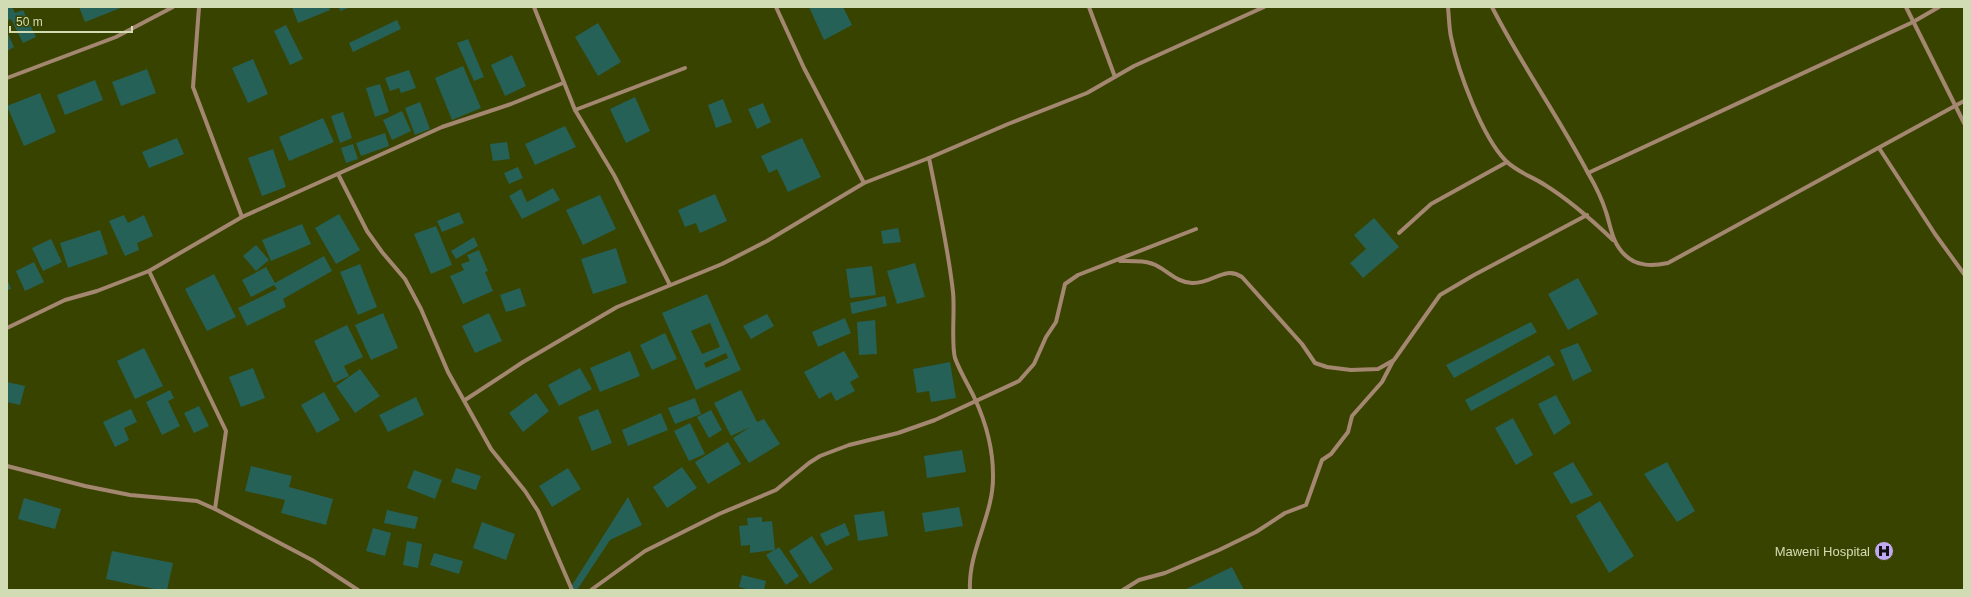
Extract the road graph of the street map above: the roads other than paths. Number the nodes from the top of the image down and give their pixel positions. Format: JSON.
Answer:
{"nodes":[{"id":1,"x":172,"y":7,"type":"edge"},
{"id":2,"x":199,"y":7,"type":"edge"},
{"id":3,"x":534,"y":7,"type":"edge"},
{"id":4,"x":776,"y":7,"type":"edge"},
{"id":5,"x":1089,"y":7,"type":"edge"},
{"id":6,"x":1264,"y":7,"type":"edge"},
{"id":7,"x":1448,"y":7,"type":"edge"},
{"id":8,"x":1492,"y":7,"type":"edge"},
{"id":9,"x":1906,"y":7,"type":"edge"},
{"id":10,"x":1939,"y":7,"type":"edge"},
{"id":11,"x":1913,"y":22,"type":"junction"},
{"id":12,"x":685,"y":68,"type":"dead end"},
{"id":13,"x":1115,"y":77,"type":"junction"},
{"id":14,"x":7,"y":78,"type":"edge"},
{"id":15,"x":562,"y":83,"type":"junction"},
{"id":16,"x":1964,"y":101,"type":"edge"},
{"id":17,"x":1955,"y":105,"type":"junction"},
{"id":18,"x":575,"y":110,"type":"junction"},
{"id":19,"x":1964,"y":123,"type":"edge"},
{"id":20,"x":1879,"y":148,"type":"junction"},
{"id":21,"x":929,"y":158,"type":"junction"},
{"id":22,"x":1507,"y":162,"type":"junction"},
{"id":23,"x":1588,"y":173,"type":"junction"},
{"id":24,"x":338,"y":174,"type":"junction"},
{"id":25,"x":864,"y":182,"type":"junction"},
{"id":26,"x":1587,"y":215,"type":"junction"},
{"id":27,"x":242,"y":217,"type":"junction"},
{"id":28,"x":1196,"y":229,"type":"dead end"},
{"id":29,"x":1399,"y":233,"type":"dead end"},
{"id":30,"x":1614,"y":241,"type":"junction"},
{"id":31,"x":1117,"y":260,"type":"junction"},
{"id":32,"x":149,"y":271,"type":"junction"},
{"id":33,"x":1964,"y":274,"type":"edge"},
{"id":34,"x":670,"y":284,"type":"junction"},
{"id":35,"x":7,"y":328,"type":"edge"},
{"id":36,"x":1394,"y":360,"type":"junction"},
{"id":37,"x":465,"y":400,"type":"junction"},
{"id":38,"x":976,"y":402,"type":"junction"},
{"id":39,"x":7,"y":466,"type":"edge"},
{"id":40,"x":215,"y":509,"type":"junction"},
{"id":41,"x":358,"y":590,"type":"edge"},
{"id":42,"x":572,"y":590,"type":"edge"},
{"id":43,"x":591,"y":590,"type":"edge"},
{"id":44,"x":970,"y":590,"type":"edge"},
{"id":45,"x":1123,"y":590,"type":"edge"}],
"edges":[{"from":1,"to":14,"type":"street"},
{"from":2,"to":27,"type":"street"},
{"from":3,"to":15,"type":"street"},
{"from":4,"to":25,"type":"street"},
{"from":5,"to":13,"type":"street"},
{"from":6,"to":13,"type":"street"},
{"from":7,"to":22,"type":"street"},
{"from":8,"to":23,"type":"street"},
{"from":9,"to":11,"type":"street"},
{"from":10,"to":11,"type":"street"},
{"from":11,"to":17,"type":"street"},
{"from":11,"to":23,"type":"street"},
{"from":12,"to":18,"type":"street"},
{"from":13,"to":21,"type":"street"},
{"from":15,"to":18,"type":"street"},
{"from":15,"to":24,"type":"street"},
{"from":16,"to":17,"type":"street"},
{"from":17,"to":19,"type":"street"},
{"from":17,"to":20,"type":"street"},
{"from":18,"to":34,"type":"street"},
{"from":20,"to":30,"type":"street"},
{"from":20,"to":33,"type":"street"},
{"from":21,"to":25,"type":"street"},
{"from":21,"to":38,"type":"street"},
{"from":22,"to":26,"type":"street"},
{"from":22,"to":29,"type":"street"},
{"from":23,"to":30,"type":"street"},
{"from":24,"to":27,"type":"street"},
{"from":24,"to":37,"type":"street"},
{"from":25,"to":34,"type":"street"},
{"from":26,"to":30,"type":"street"},
{"from":26,"to":36,"type":"street"},
{"from":27,"to":32,"type":"street"},
{"from":28,"to":31,"type":"street"},
{"from":31,"to":36,"type":"street"},
{"from":31,"to":38,"type":"street"},
{"from":32,"to":35,"type":"street"},
{"from":32,"to":40,"type":"street"},
{"from":34,"to":37,"type":"street"},
{"from":36,"to":45,"type":"street"},
{"from":37,"to":42,"type":"street"},
{"from":38,"to":43,"type":"street"},
{"from":38,"to":44,"type":"street"},
{"from":39,"to":40,"type":"street"},
{"from":40,"to":41,"type":"street"}]}
